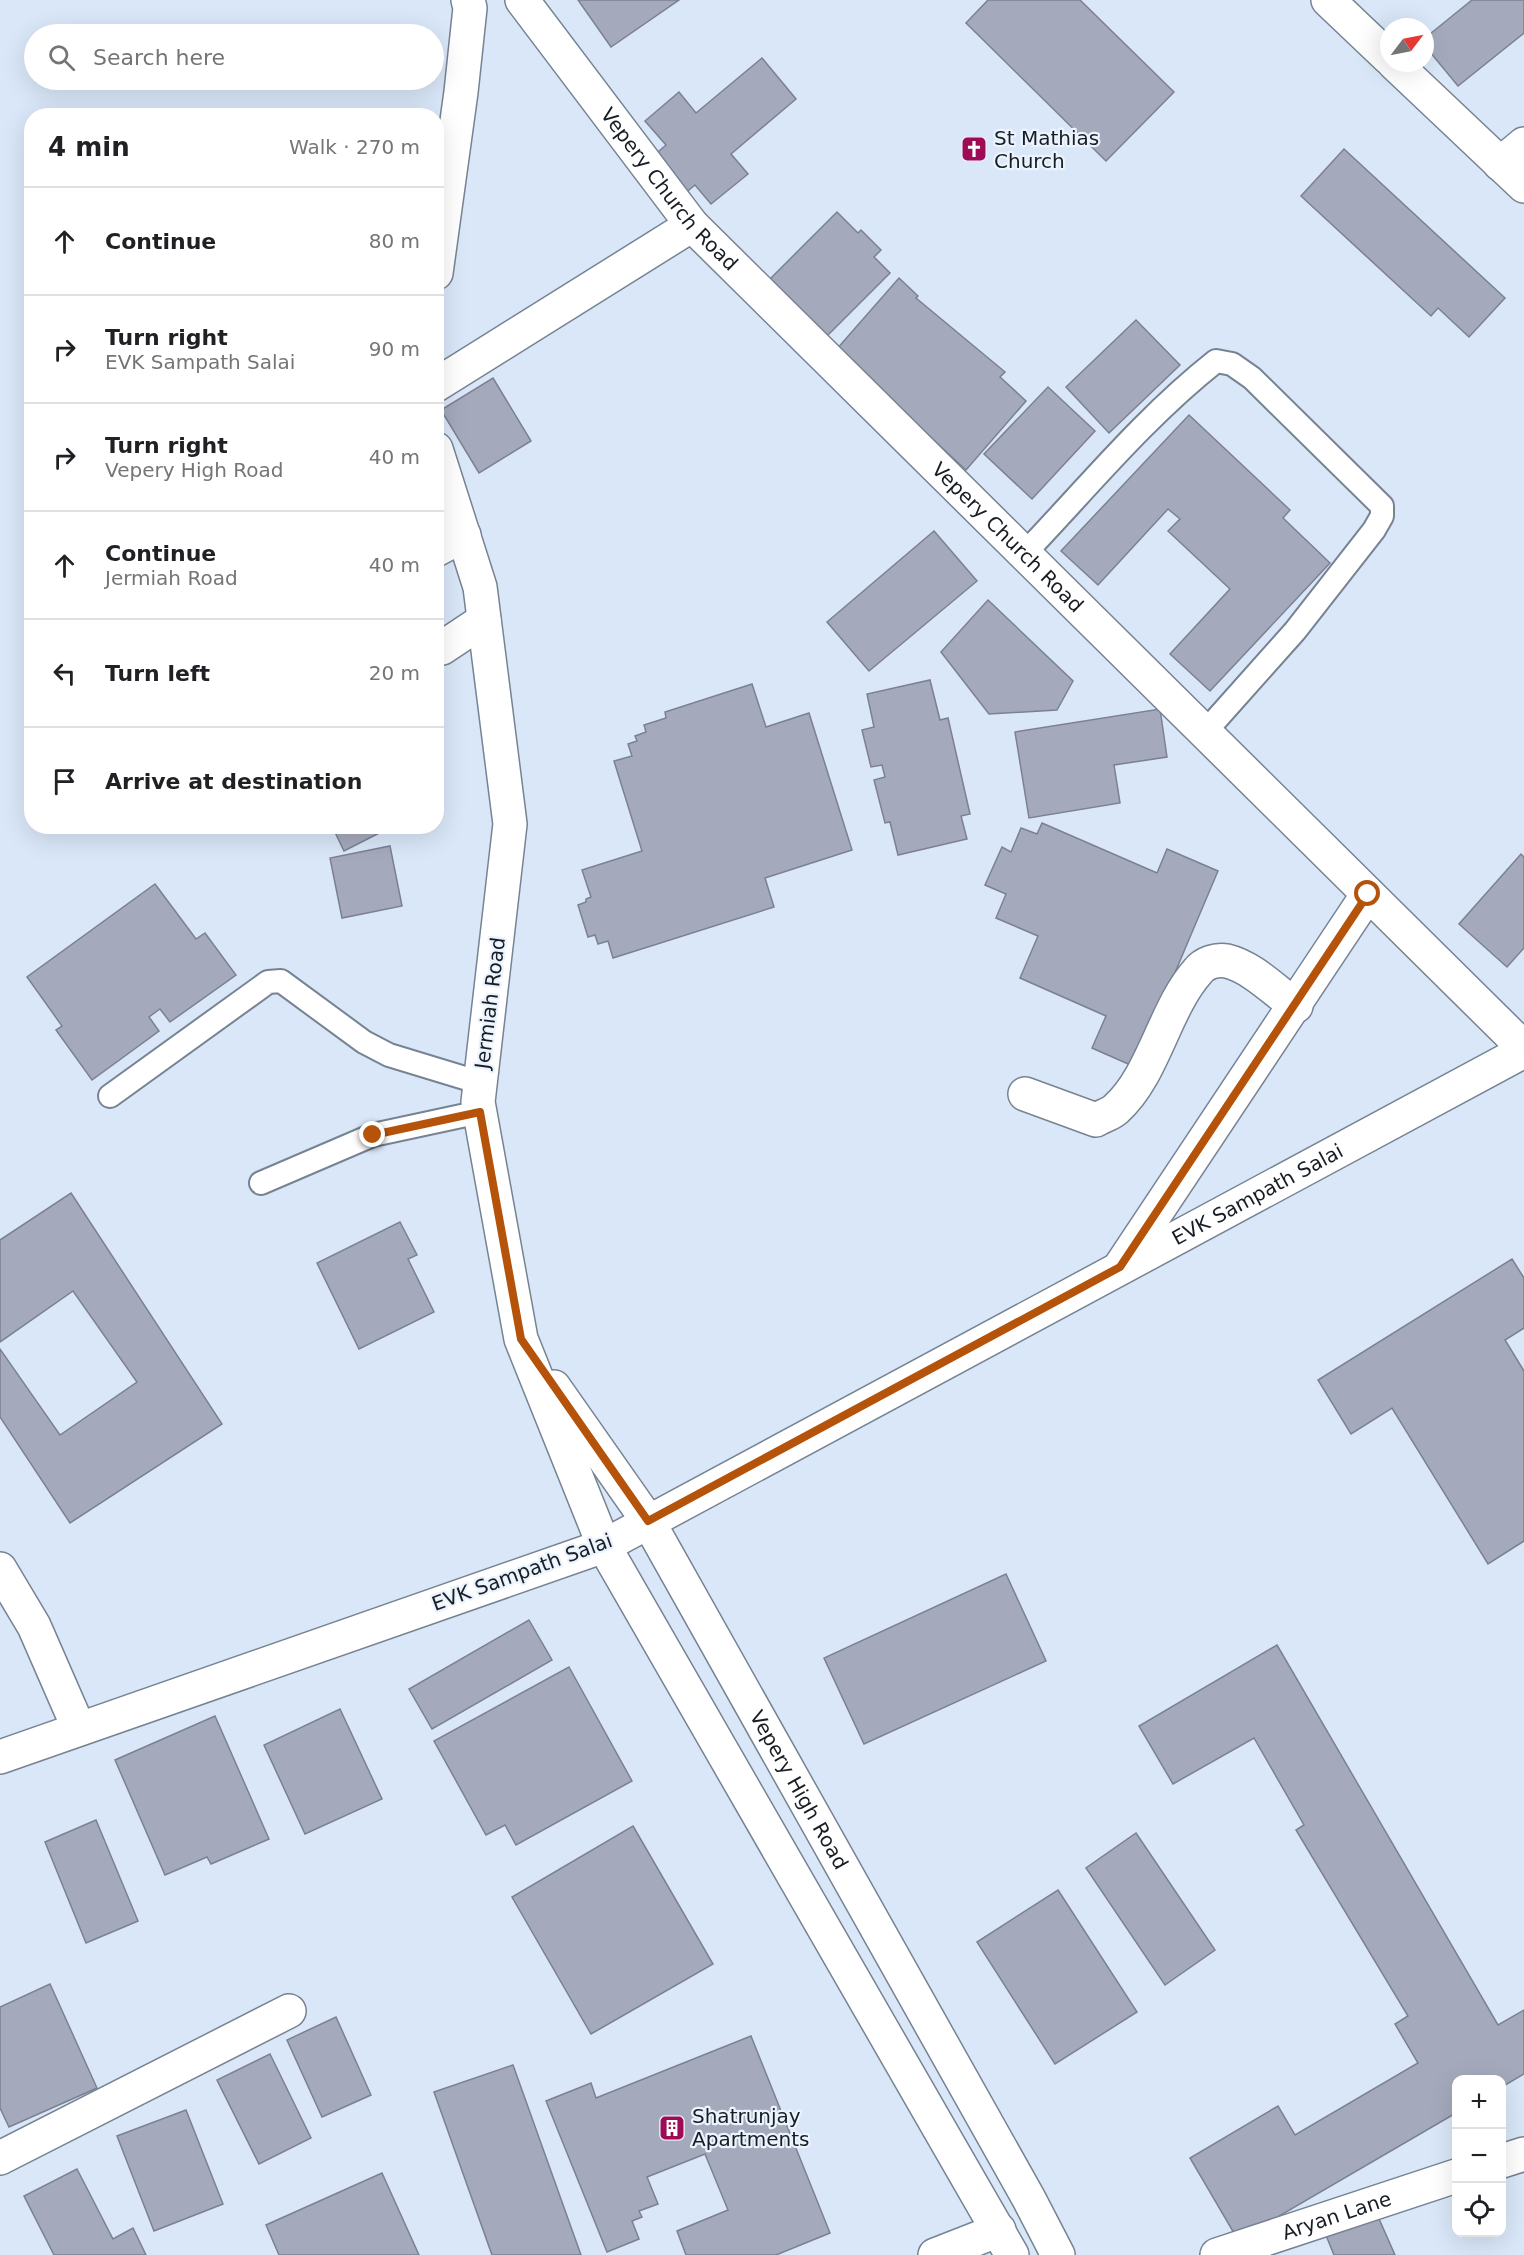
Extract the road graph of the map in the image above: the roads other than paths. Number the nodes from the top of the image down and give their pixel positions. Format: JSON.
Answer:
{"nodes":[{"id":1,"x":522,"y":0,"type":"edge"},
{"id":2,"x":1328,"y":0,"type":"edge"},
{"id":3,"x":468,"y":2,"type":"edge"},
{"id":4,"x":1380,"y":49,"type":"edge"},
{"id":5,"x":1406,"y":72,"type":"edge"},
{"id":6,"x":1512,"y":154,"type":"edge"},
{"id":7,"x":1524,"y":186,"type":"edge"},
{"id":8,"x":444,"y":215,"type":"edge"},
{"id":9,"x":692,"y":225,"type":"junction"},
{"id":10,"x":444,"y":380,"type":"edge"},
{"id":11,"x":445,"y":505,"type":"edge"},
{"id":12,"x":450,"y":542,"type":"edge"},
{"id":13,"x":1024,"y":554,"type":"junction"},
{"id":14,"x":484,"y":620,"type":"junction"},
{"id":15,"x":444,"y":646,"type":"edge"},
{"id":16,"x":1205,"y":732,"type":"junction"},
{"id":17,"x":1368,"y":894,"type":"junction"},
{"id":18,"x":1296,"y":1006,"type":"junction"},
{"id":19,"x":1524,"y":1050,"type":"edge"},
{"id":20,"x":1025,"y":1094,"type":"dead end"},
{"id":21,"x":110,"y":1096,"type":"dead end"},
{"id":22,"x":480,"y":1098,"type":"junction"},
{"id":23,"x":261,"y":1183,"type":"dead end"},
{"id":24,"x":1120,"y":1267,"type":"junction"},
{"id":25,"x":521,"y":1339,"type":"junction"},
{"id":26,"x":648,"y":1521,"type":"junction"},
{"id":27,"x":603,"y":1546,"type":"junction"},
{"id":28,"x":0,"y":1569,"type":"edge"},
{"id":29,"x":79,"y":1729,"type":"junction"},
{"id":30,"x":0,"y":1756,"type":"edge"},
{"id":31,"x":289,"y":2011,"type":"dead end"},
{"id":32,"x":1524,"y":2154,"type":"edge"},
{"id":33,"x":0,"y":2158,"type":"edge"},
{"id":34,"x":1506,"y":2160,"type":"edge"},
{"id":35,"x":1452,"y":2177,"type":"edge"},
{"id":36,"x":1006,"y":2243,"type":"edge"},
{"id":37,"x":935,"y":2255,"type":"edge"},
{"id":38,"x":1058,"y":2255,"type":"edge"},
{"id":39,"x":1217,"y":2255,"type":"edge"}],
"edges":[{"from":1,"to":9,"type":"main road","name":"Vepery Church Road"},
{"from":2,"to":4,"type":"main road"},
{"from":3,"to":8,"type":"main road"},
{"from":5,"to":6,"type":"main road"},
{"from":6,"to":7,"type":"main road"},
{"from":9,"to":10,"type":"main road"},
{"from":9,"to":13,"type":"main road","name":"Vepery Church Road"},
{"from":11,"to":12,"type":"main road","name":"Jermiah Road"},
{"from":12,"to":14,"type":"main road","name":"Jermiah Road"},
{"from":13,"to":16,"type":"main road","name":"Vepery Church Road"},
{"from":13,"to":16,"type":"lane"},
{"from":14,"to":15,"type":"main road"},
{"from":14,"to":22,"type":"main road","name":"Jermiah Road"},
{"from":16,"to":17,"type":"main road","name":"Vepery Church Road"},
{"from":17,"to":18,"type":"main road"},
{"from":17,"to":19,"type":"main road","name":"Vepery Church Road"},
{"from":18,"to":20,"type":"main road"},
{"from":18,"to":24,"type":"main road"},
{"from":19,"to":24,"type":"main road","name":"EVK Sampath Salai"},
{"from":21,"to":22,"type":"lane"},
{"from":22,"to":23,"type":"lane"},
{"from":22,"to":25,"type":"main road","name":"Jermiah Road"},
{"from":24,"to":26,"type":"main road","name":"EVK Sampath Salai"},
{"from":25,"to":26,"type":"main road","name":"Vepery High Road"},
{"from":25,"to":27,"type":"main road","name":"Jermiah Road"},
{"from":26,"to":27,"type":"main road","name":"EVK Sampath Salai"},
{"from":26,"to":38,"type":"main road","name":"Vepery High Road"},
{"from":27,"to":29,"type":"main road","name":"EVK Sampath Salai"},
{"from":27,"to":36,"type":"main road"},
{"from":28,"to":29,"type":"main road"},
{"from":29,"to":30,"type":"main road","name":"EVK Sampath Salai"},
{"from":31,"to":33,"type":"main road"},
{"from":32,"to":34,"type":"main road"},
{"from":35,"to":39,"type":"main road","name":"Aryan Lane"},
{"from":36,"to":37,"type":"main road"}]}
